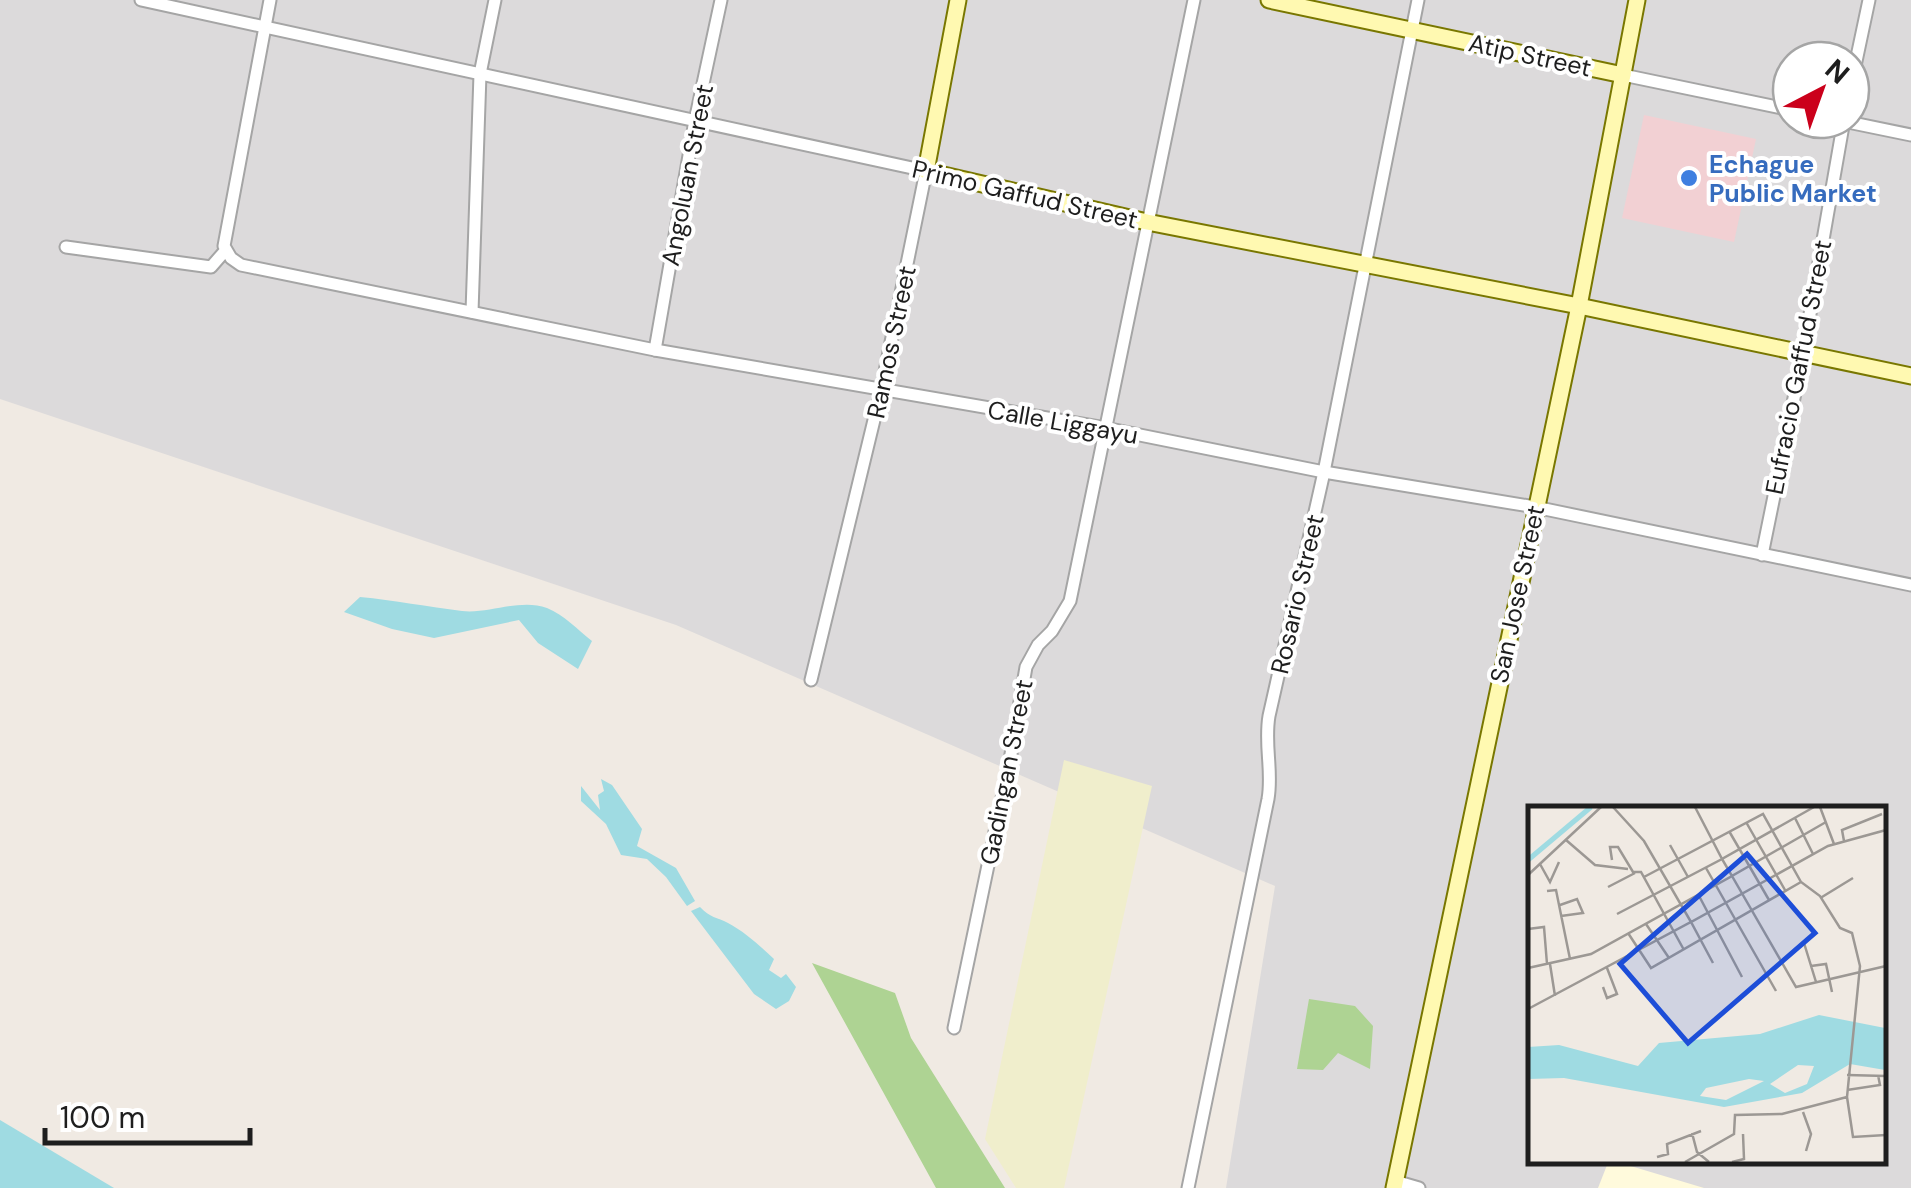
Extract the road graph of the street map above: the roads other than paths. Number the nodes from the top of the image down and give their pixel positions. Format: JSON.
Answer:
{"nodes":[{"id":1,"x":141,"y":0,"type":"edge"},
{"id":2,"x":270,"y":0,"type":"edge"},
{"id":3,"x":495,"y":0,"type":"edge"},
{"id":4,"x":721,"y":0,"type":"edge"},
{"id":5,"x":958,"y":0,"type":"edge"},
{"id":6,"x":1194,"y":0,"type":"edge"},
{"id":7,"x":1269,"y":0,"type":"edge"},
{"id":8,"x":1418,"y":0,"type":"edge"},
{"id":9,"x":1637,"y":0,"type":"edge"},
{"id":10,"x":1869,"y":0,"type":"edge"},
{"id":11,"x":265,"y":28,"type":"junction"},
{"id":12,"x":1412,"y":30,"type":"junction"},
{"id":13,"x":1861,"y":40,"type":"edge"},
{"id":14,"x":480,"y":74,"type":"junction"},
{"id":15,"x":1622,"y":76,"type":"junction"},
{"id":16,"x":1771,"y":106,"type":"edge"},
{"id":17,"x":695,"y":121,"type":"junction"},
{"id":18,"x":1871,"y":126,"type":"edge"},
{"id":19,"x":1911,"y":135,"type":"edge"},
{"id":20,"x":1838,"y":140,"type":"edge"},
{"id":21,"x":926,"y":171,"type":"junction"},
{"id":22,"x":1147,"y":222,"type":"junction"},
{"id":23,"x":66,"y":246,"type":"dead end"},
{"id":24,"x":224,"y":248,"type":"junction"},
{"id":25,"x":1363,"y":266,"type":"junction"},
{"id":26,"x":1578,"y":306,"type":"junction"},
{"id":27,"x":472,"y":312,"type":"junction"},
{"id":28,"x":655,"y":350,"type":"junction"},
{"id":29,"x":1803,"y":354,"type":"junction"},
{"id":30,"x":1911,"y":376,"type":"edge"},
{"id":31,"x":881,"y":391,"type":"junction"},
{"id":32,"x":1105,"y":428,"type":"junction"},
{"id":33,"x":1324,"y":472,"type":"junction"},
{"id":34,"x":1536,"y":506,"type":"junction"},
{"id":35,"x":1762,"y":555,"type":"junction"},
{"id":36,"x":1911,"y":585,"type":"edge"},
{"id":37,"x":810,"y":680,"type":"dead end"},
{"id":38,"x":954,"y":1028,"type":"dead end"},
{"id":39,"x":1394,"y":1184,"type":"edge"},
{"id":40,"x":1188,"y":1188,"type":"edge"},
{"id":41,"x":1419,"y":1188,"type":"edge"}],
"edges":[{"from":1,"to":11,"type":"street","name":"Primo Gaffud Street"},
{"from":2,"to":11,"type":"street"},
{"from":3,"to":14,"type":"street"},
{"from":4,"to":17,"type":"street","name":"Angoluan Street"},
{"from":5,"to":21,"type":"main road","name":"Ramos Street"},
{"from":6,"to":22,"type":"street","name":"Gadingan Street"},
{"from":7,"to":12,"type":"main road","name":"Atip Street"},
{"from":8,"to":12,"type":"street","name":"Rosario Street"},
{"from":9,"to":15,"type":"main road","name":"San Jose Street"},
{"from":10,"to":13,"type":"street"},
{"from":11,"to":14,"type":"street","name":"Primo Gaffud Street"},
{"from":11,"to":24,"type":"street"},
{"from":12,"to":15,"type":"main road","name":"Atip Street"},
{"from":12,"to":25,"type":"street","name":"Rosario Street"},
{"from":14,"to":17,"type":"street","name":"Primo Gaffud Street"},
{"from":14,"to":27,"type":"street"},
{"from":15,"to":16,"type":"street","name":"Atip Street"},
{"from":15,"to":26,"type":"main road","name":"San Jose Street"},
{"from":17,"to":21,"type":"street","name":"Primo Gaffud Street"},
{"from":17,"to":28,"type":"street","name":"Angoluan Street"},
{"from":18,"to":19,"type":"street"},
{"from":20,"to":29,"type":"street","name":"Eufracio Gaffud Street"},
{"from":21,"to":22,"type":"main road","name":"Primo Gaffud Street"},
{"from":21,"to":31,"type":"street","name":"Ramos Street"},
{"from":22,"to":25,"type":"main road","name":"Primo Gaffud Street"},
{"from":22,"to":32,"type":"street","name":"Gadingan Street"},
{"from":23,"to":24,"type":"street"},
{"from":24,"to":27,"type":"street","name":"Calle Liggayu"},
{"from":25,"to":26,"type":"main road","name":"Primo Gaffud Street"},
{"from":25,"to":33,"type":"street","name":"Rosario Street"},
{"from":26,"to":29,"type":"main road","name":"Primo Gaffud Street"},
{"from":26,"to":34,"type":"main road","name":"San Jose Street"},
{"from":27,"to":28,"type":"street","name":"Calle Liggayu"},
{"from":28,"to":31,"type":"street","name":"Calle Liggayu"},
{"from":29,"to":30,"type":"main road","name":"Primo Gaffud Street"},
{"from":29,"to":35,"type":"street","name":"Eufracio Gaffud Street"},
{"from":31,"to":32,"type":"street","name":"Calle Liggayu"},
{"from":31,"to":37,"type":"street","name":"Ramos Street"},
{"from":32,"to":33,"type":"street","name":"Calle Liggayu"},
{"from":32,"to":38,"type":"street","name":"Gadingan Street"},
{"from":33,"to":34,"type":"street","name":"Calle Liggayu"},
{"from":33,"to":40,"type":"street","name":"Rosario Street"},
{"from":34,"to":35,"type":"street","name":"Calle Liggayu"},
{"from":34,"to":39,"type":"main road","name":"San Jose Street"},
{"from":35,"to":36,"type":"street","name":"Calle Liggayu"},
{"from":39,"to":41,"type":"street"}]}
